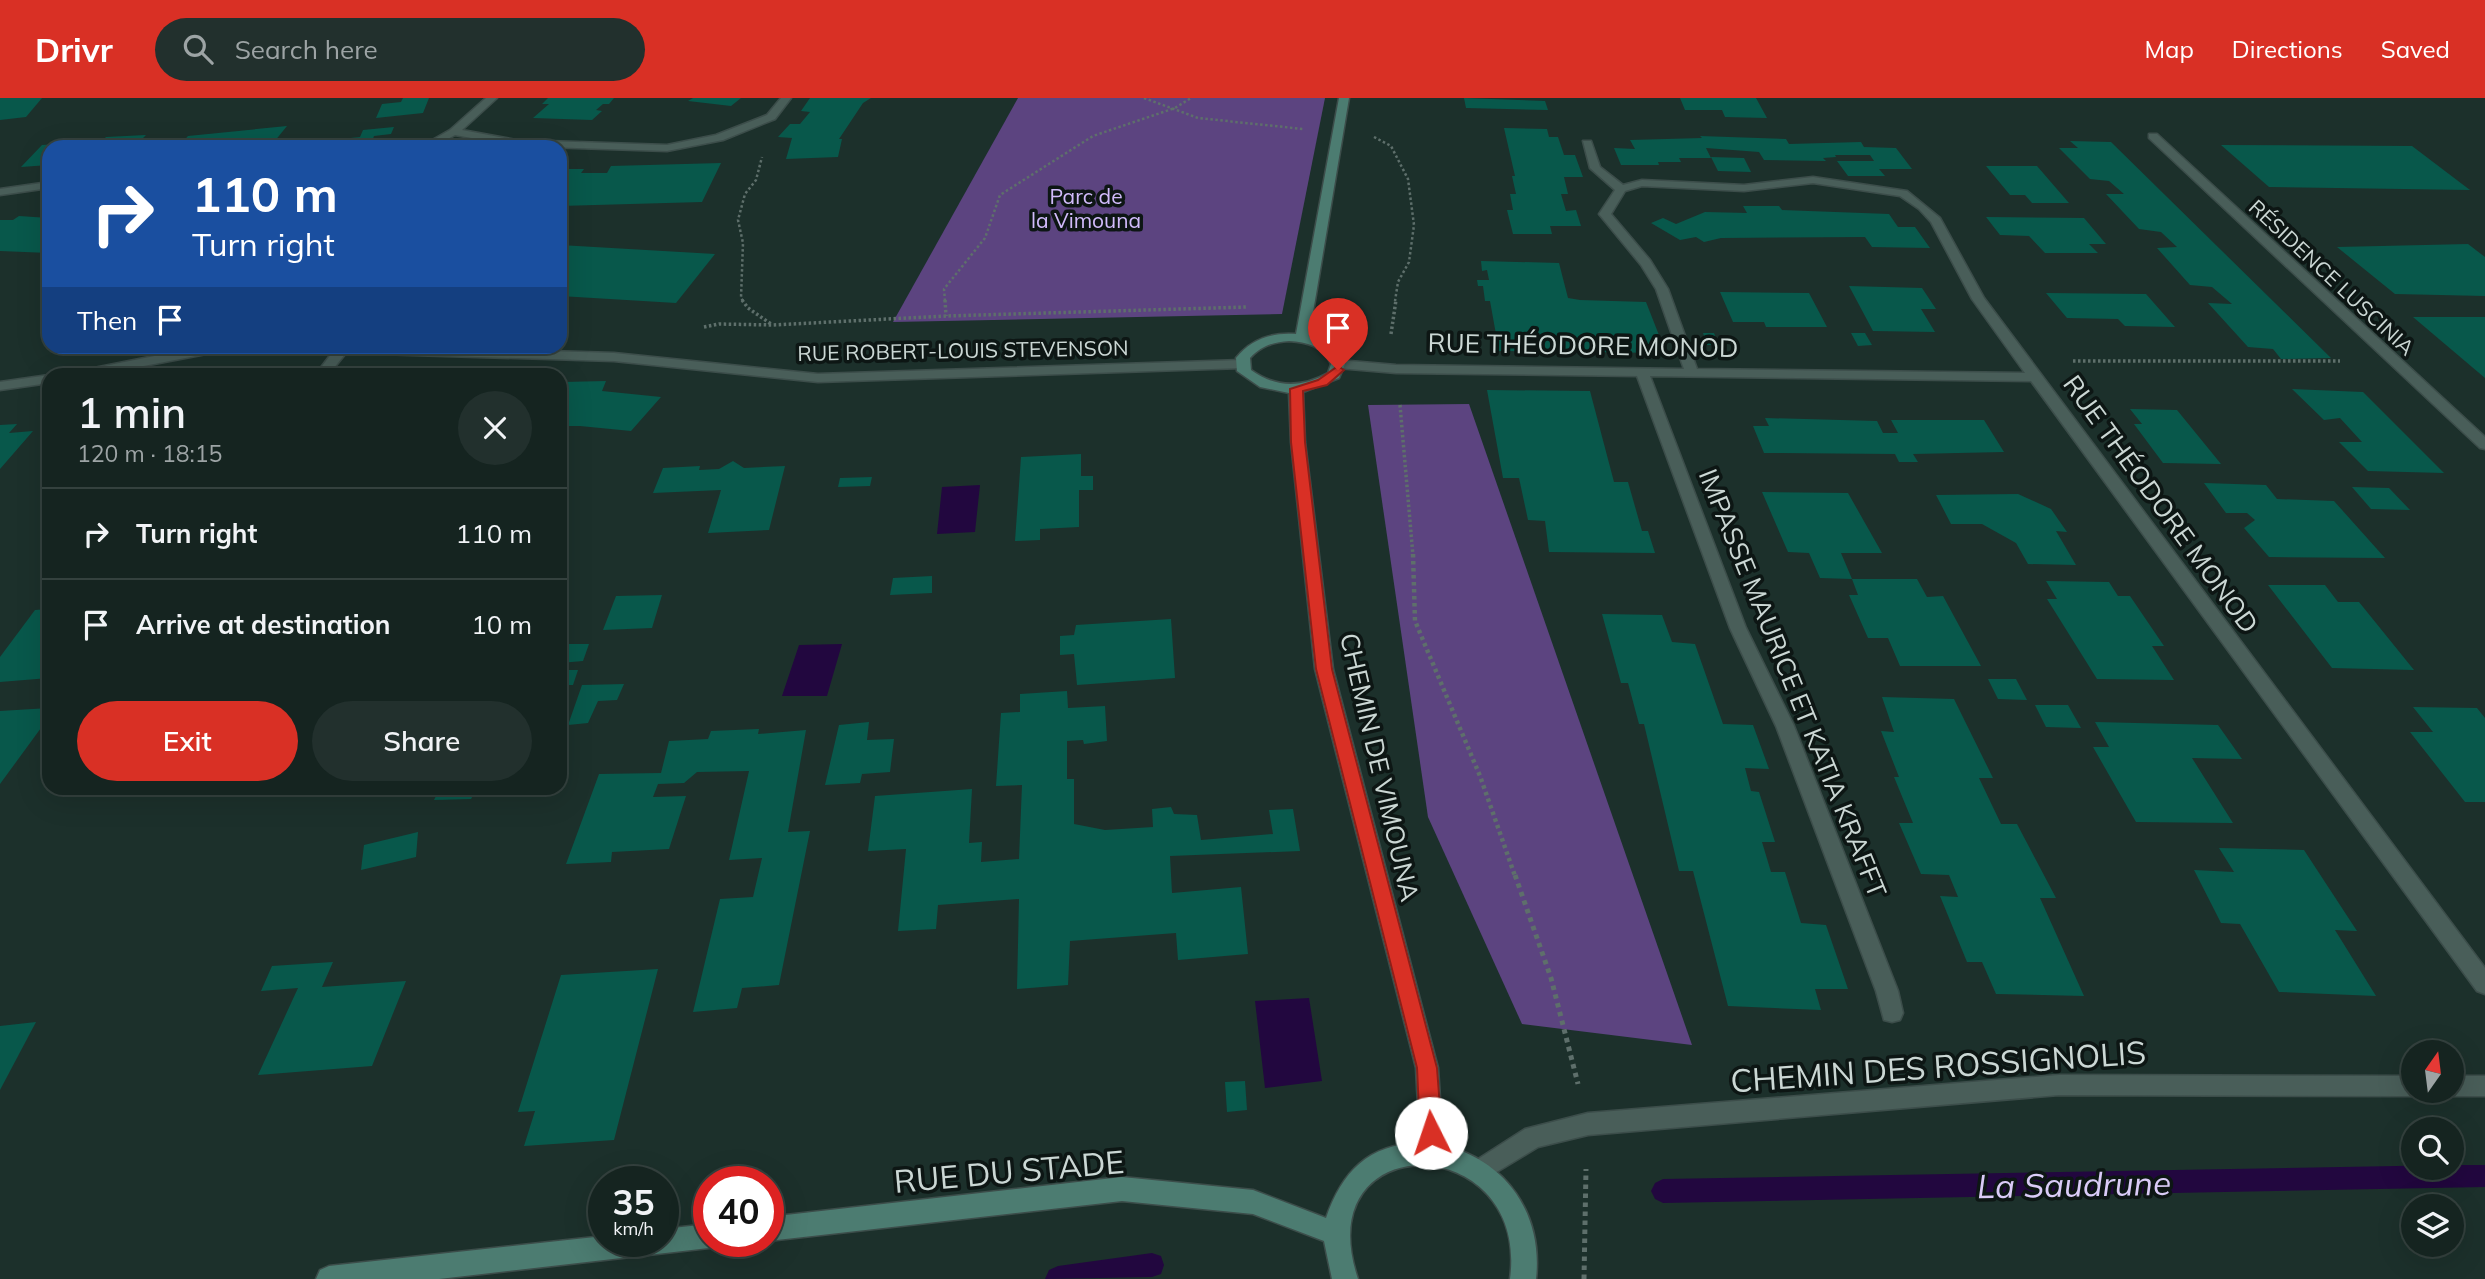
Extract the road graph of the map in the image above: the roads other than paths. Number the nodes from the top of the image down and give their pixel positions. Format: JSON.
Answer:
{"nodes":[{"id":1,"x":492,"y":98,"type":"edge"},
{"id":2,"x":786,"y":98,"type":"edge"},
{"id":3,"x":1344,"y":98,"type":"edge"},
{"id":4,"x":454,"y":132,"type":"junction"},
{"id":5,"x":2153,"y":136,"type":"dead end"},
{"id":6,"x":439,"y":140,"type":"edge"},
{"id":7,"x":499,"y":140,"type":"edge"},
{"id":8,"x":1587,"y":143,"type":"dead end"},
{"id":9,"x":567,"y":145,"type":"edge"},
{"id":10,"x":42,"y":186,"type":"edge"},
{"id":11,"x":1621,"y":189,"type":"junction"},
{"id":12,"x":0,"y":192,"type":"edge"},
{"id":13,"x":1302,"y":338,"type":"junction"},
{"id":14,"x":187,"y":354,"type":"edge"},
{"id":15,"x":338,"y":354,"type":"edge"},
{"id":16,"x":524,"y":354,"type":"edge"},
{"id":17,"x":1242,"y":364,"type":"junction"},
{"id":18,"x":1338,"y":364,"type":"junction"},
{"id":19,"x":115,"y":368,"type":"edge"},
{"id":20,"x":328,"y":368,"type":"edge"},
{"id":21,"x":1642,"y":372,"type":"junction"},
{"id":22,"x":1692,"y":373,"type":"junction"},
{"id":23,"x":2035,"y":377,"type":"junction"},
{"id":24,"x":42,"y":380,"type":"edge"},
{"id":25,"x":0,"y":386,"type":"edge"},
{"id":26,"x":1296,"y":389,"type":"junction"},
{"id":27,"x":2485,"y":446,"type":"edge"},
{"id":28,"x":2485,"y":985,"type":"edge"},
{"id":29,"x":1892,"y":1013,"type":"dead end"},
{"id":30,"x":2401,"y":1086,"type":"edge"},
{"id":31,"x":2464,"y":1086,"type":"edge"},
{"id":32,"x":2485,"y":1086,"type":"edge"},
{"id":33,"x":1432,"y":1154,"type":"junction"},
{"id":34,"x":1479,"y":1171,"type":"junction"},
{"id":35,"x":784,"y":1227,"type":"edge"},
{"id":36,"x":1335,"y":1233,"type":"junction"},
{"id":37,"x":693,"y":1238,"type":"edge"},
{"id":38,"x":328,"y":1279,"type":"edge"},
{"id":39,"x":1345,"y":1279,"type":"edge"},
{"id":40,"x":1522,"y":1279,"type":"edge"}],
"edges":[{"from":1,"to":4,"type":"street"},
{"from":2,"to":9,"type":"street"},
{"from":3,"to":13,"type":"street"},
{"from":4,"to":6,"type":"street"},
{"from":4,"to":7,"type":"street"},
{"from":5,"to":27,"type":"street","name":"RÉSIDENCE LUSCINIA"},
{"from":8,"to":11,"type":"street"},
{"from":10,"to":12,"type":"street"},
{"from":11,"to":22,"type":"street"},
{"from":11,"to":23,"type":"street"},
{"from":13,"to":17,"type":"street"},
{"from":13,"to":18,"type":"street"},
{"from":14,"to":19,"type":"street","name":"RUE ROBERT-LOUIS STEVENSON"},
{"from":15,"to":20,"type":"street"},
{"from":16,"to":17,"type":"street","name":"RUE ROBERT-LOUIS STEVENSON"},
{"from":17,"to":26,"type":"street"},
{"from":18,"to":21,"type":"street","name":"RUE THÉODORE MONOD"},
{"from":18,"to":26,"type":"street"},
{"from":21,"to":22,"type":"street","name":"RUE THÉODORE MONOD"},
{"from":21,"to":29,"type":"street","name":"IMPASSE MAURICE ET KATIA KRAFFT"},
{"from":22,"to":23,"type":"street","name":"RUE THÉODORE MONOD"},
{"from":23,"to":28,"type":"street","name":"RUE THÉODORE MONOD"},
{"from":24,"to":25,"type":"street"},
{"from":26,"to":33,"type":"street","name":"CHEMIN DE VIMOUNA"},
{"from":30,"to":34,"type":"street","name":"CHEMIN DES ROSSIGNOLIS"},
{"from":31,"to":32,"type":"street"},
{"from":33,"to":34,"type":"street"},
{"from":33,"to":36,"type":"street"},
{"from":34,"to":40,"type":"street"},
{"from":35,"to":36,"type":"street","name":"RUE DU STADE"},
{"from":36,"to":39,"type":"street"},
{"from":37,"to":38,"type":"street"}]}
